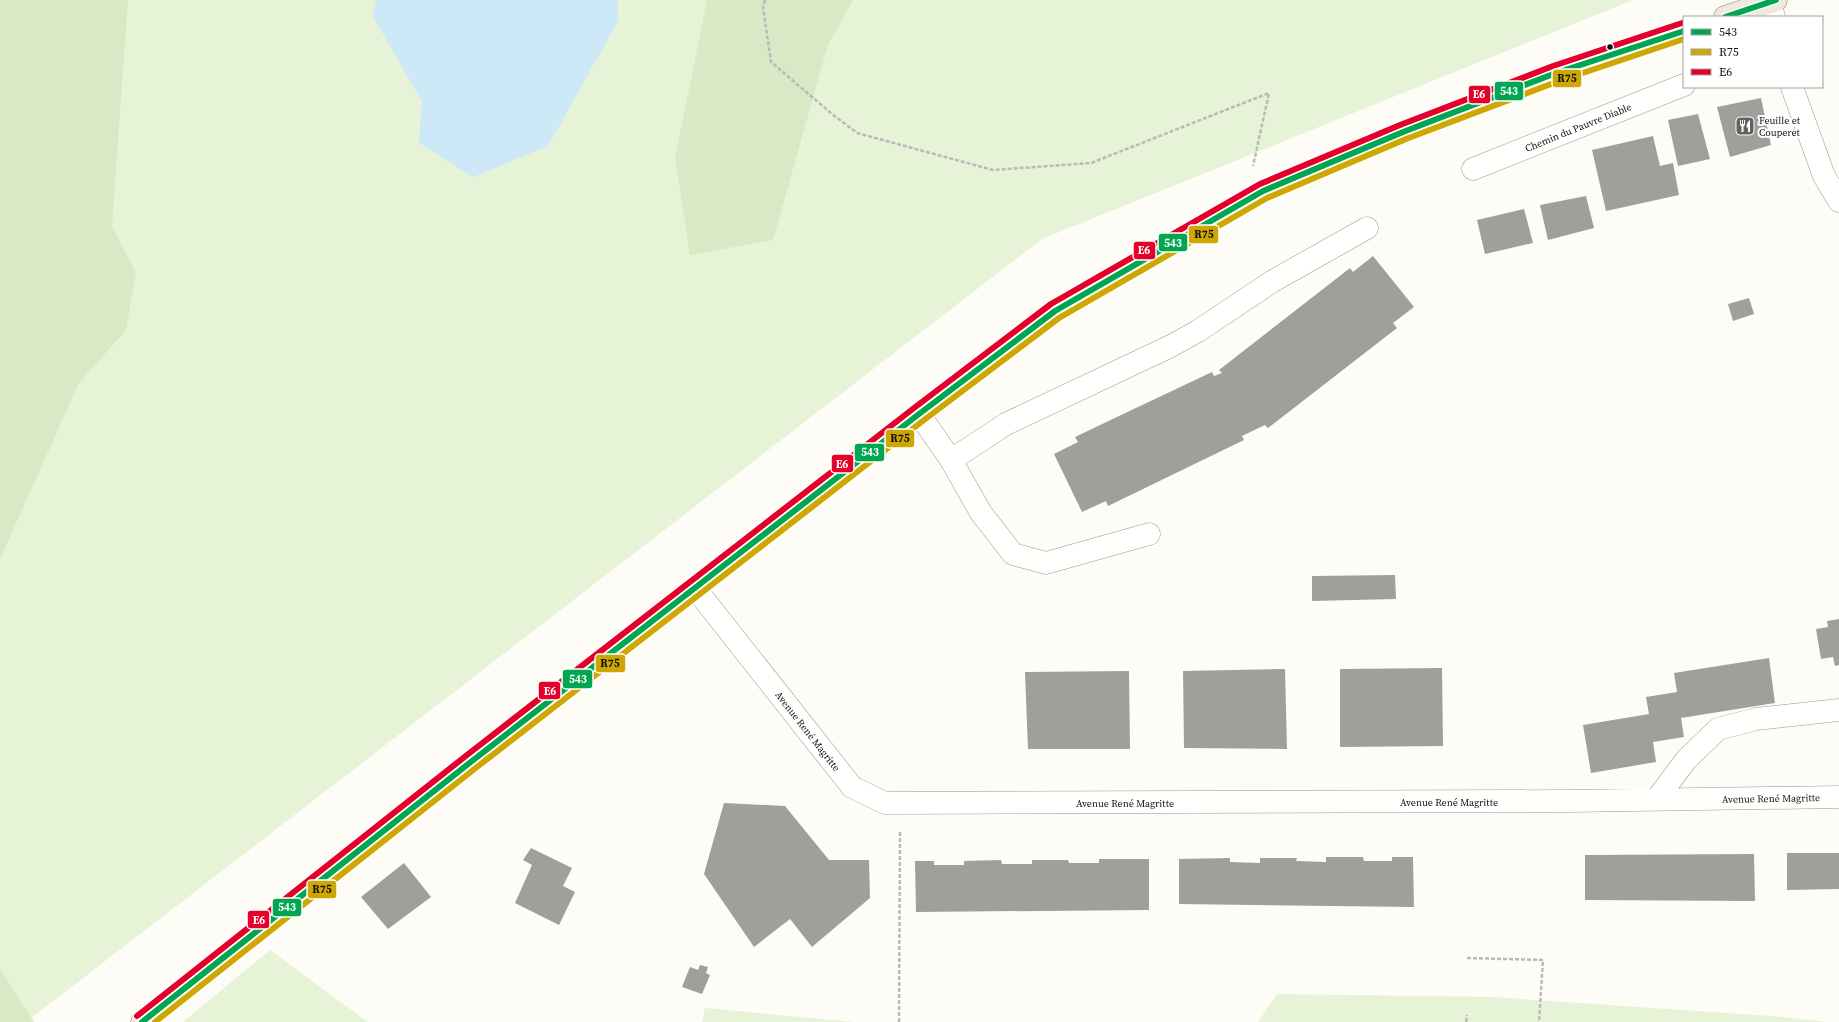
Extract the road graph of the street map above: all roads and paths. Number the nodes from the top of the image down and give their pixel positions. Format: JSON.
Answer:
{"nodes":[{"id":1,"x":765,"y":0,"type":"edge"},
{"id":2,"x":1773,"y":6,"type":"edge"},
{"id":3,"x":1729,"y":16,"type":"edge"},
{"id":4,"x":1683,"y":31,"type":"edge"},
{"id":5,"x":1683,"y":85,"type":"edge"},
{"id":6,"x":1792,"y":88,"type":"edge"},
{"id":7,"x":1473,"y":169,"type":"dead end"},
{"id":8,"x":1245,"y":201,"type":"junction"},
{"id":9,"x":1839,"y":201,"type":"edge"},
{"id":10,"x":1367,"y":228,"type":"dead end"},
{"id":11,"x":919,"y":414,"type":"junction"},
{"id":12,"x":951,"y":460,"type":"junction"},
{"id":13,"x":1149,"y":534,"type":"dead end"},
{"id":14,"x":695,"y":588,"type":"junction"},
{"id":15,"x":1839,"y":710,"type":"edge"},
{"id":16,"x":1839,"y":797,"type":"edge"},
{"id":17,"x":1656,"y":800,"type":"junction"},
{"id":18,"x":901,"y":804,"type":"junction"},
{"id":19,"x":1467,"y":958,"type":"dead end"},
{"id":20,"x":1467,"y":1015,"type":"dead end"},
{"id":21,"x":142,"y":1022,"type":"edge"},
{"id":22,"x":899,"y":1022,"type":"edge"},
{"id":23,"x":1466,"y":1022,"type":"edge"},
{"id":24,"x":1539,"y":1022,"type":"edge"}],
"edges":[{"from":1,"to":8,"type":"path"},
{"from":2,"to":3,"type":"main road"},
{"from":4,"to":8,"type":"main road"},
{"from":5,"to":7,"type":"street","name":"Chemin du Pauvre Diable"},
{"from":6,"to":9,"type":"street"},
{"from":8,"to":11,"type":"main road"},
{"from":10,"to":12,"type":"street"},
{"from":11,"to":12,"type":"street"},
{"from":11,"to":14,"type":"main road"},
{"from":12,"to":13,"type":"street"},
{"from":14,"to":18,"type":"street","name":"Avenue René Magritte"},
{"from":14,"to":21,"type":"main road"},
{"from":15,"to":17,"type":"street"},
{"from":16,"to":17,"type":"street","name":"Avenue René Magritte"},
{"from":17,"to":18,"type":"street","name":"Avenue René Magritte"},
{"from":18,"to":22,"type":"path"},
{"from":19,"to":24,"type":"path"},
{"from":20,"to":23,"type":"path"}]}
